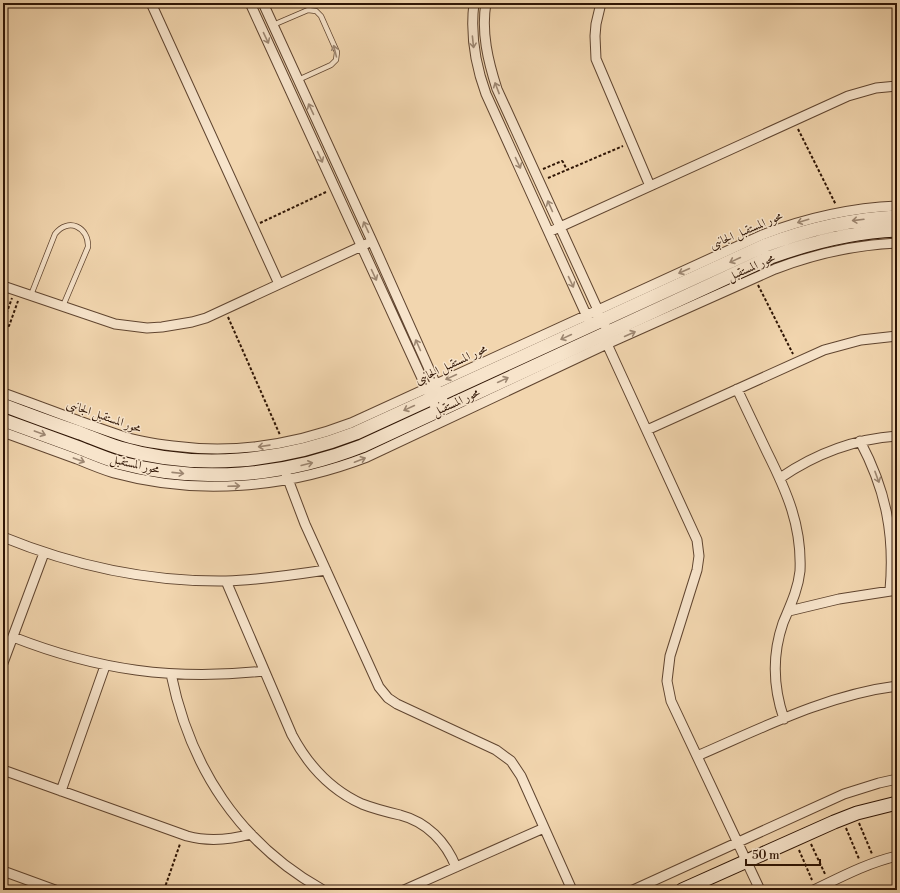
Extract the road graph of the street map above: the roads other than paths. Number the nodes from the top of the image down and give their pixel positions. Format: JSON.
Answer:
{"nodes":[{"id":1,"x":250,"y":3,"type":"edge"},
{"id":2,"x":263,"y":3,"type":"edge"},
{"id":3,"x":474,"y":3,"type":"edge"},
{"id":4,"x":486,"y":3,"type":"edge"},
{"id":5,"x":601,"y":3,"type":"edge"},
{"id":6,"x":153,"y":4,"type":"edge"},
{"id":7,"x":272,"y":25,"type":"junction"},
{"id":8,"x":298,"y":80,"type":"junction"},
{"id":9,"x":897,"y":86,"type":"edge"},
{"id":10,"x":650,"y":186,"type":"junction"},
{"id":11,"x":897,"y":206,"type":"edge"},
{"id":12,"x":897,"y":217,"type":"edge"},
{"id":13,"x":560,"y":227,"type":"junction"},
{"id":14,"x":897,"y":230,"type":"edge"},
{"id":15,"x":549,"y":232,"type":"junction"},
{"id":16,"x":372,"y":241,"type":"junction"},
{"id":17,"x":897,"y":244,"type":"edge"},
{"id":18,"x":361,"y":246,"type":"junction"},
{"id":19,"x":279,"y":284,"type":"junction"},
{"id":20,"x":3,"y":286,"type":"edge"},
{"id":21,"x":31,"y":295,"type":"junction"},
{"id":22,"x":63,"y":306,"type":"junction"},
{"id":23,"x":595,"y":317,"type":"junction"},
{"id":24,"x":897,"y":336,"type":"edge"},
{"id":25,"x":604,"y":338,"type":"junction"},
{"id":26,"x":737,"y":389,"type":"junction"},
{"id":27,"x":433,"y":391,"type":"junction"},
{"id":28,"x":3,"y":392,"type":"edge"},
{"id":29,"x":485,"y":395,"type":"junction"},
{"id":30,"x":3,"y":405,"type":"edge"},
{"id":31,"x":441,"y":409,"type":"junction"},
{"id":32,"x":3,"y":420,"type":"edge"},
{"id":33,"x":647,"y":430,"type":"junction"},
{"id":34,"x":3,"y":432,"type":"edge"},
{"id":35,"x":897,"y":436,"type":"edge"},
{"id":36,"x":860,"y":441,"type":"junction"},
{"id":37,"x":287,"y":474,"type":"junction"},
{"id":38,"x":780,"y":478,"type":"junction"},
{"id":39,"x":3,"y":538,"type":"edge"},
{"id":40,"x":44,"y":553,"type":"junction"},
{"id":41,"x":326,"y":570,"type":"junction"},
{"id":42,"x":226,"y":581,"type":"junction"},
{"id":43,"x":893,"y":590,"type":"edge"},
{"id":44,"x":789,"y":612,"type":"junction"},
{"id":45,"x":13,"y":637,"type":"junction"},
{"id":46,"x":3,"y":664,"type":"edge"},
{"id":47,"x":105,"y":666,"type":"junction"},
{"id":48,"x":264,"y":671,"type":"junction"},
{"id":49,"x":171,"y":674,"type":"junction"},
{"id":50,"x":897,"y":686,"type":"edge"},
{"id":51,"x":784,"y":719,"type":"junction"},
{"id":52,"x":697,"y":756,"type":"junction"},
{"id":53,"x":3,"y":770,"type":"edge"},
{"id":54,"x":897,"y":779,"type":"edge"},
{"id":55,"x":61,"y":791,"type":"junction"},
{"id":56,"x":897,"y":803,"type":"edge"},
{"id":57,"x":544,"y":828,"type":"junction"},
{"id":58,"x":251,"y":834,"type":"junction"},
{"id":59,"x":736,"y":843,"type":"junction"},
{"id":60,"x":897,"y":856,"type":"edge"},
{"id":61,"x":746,"y":861,"type":"junction"},
{"id":62,"x":456,"y":867,"type":"junction"},
{"id":63,"x":3,"y":871,"type":"edge"},
{"id":64,"x":831,"y":885,"type":"edge"},
{"id":65,"x":815,"y":889,"type":"edge"},
{"id":66,"x":56,"y":890,"type":"edge"},
{"id":67,"x":323,"y":890,"type":"edge"},
{"id":68,"x":404,"y":890,"type":"edge"},
{"id":69,"x":572,"y":890,"type":"edge"},
{"id":70,"x":633,"y":890,"type":"edge"},
{"id":71,"x":682,"y":890,"type":"edge"},
{"id":72,"x":760,"y":890,"type":"edge"}],
"edges":[{"from":1,"to":18,"type":"street","one_way":true},
{"from":2,"to":7,"type":"street"},
{"from":3,"to":15,"type":"street","one_way":true},
{"from":13,"to":4,"type":"street","one_way":true},
{"from":5,"to":10,"type":"street"},
{"from":6,"to":19,"type":"street"},
{"from":7,"to":8,"type":"street"},
{"from":8,"to":7,"type":"lane","one_way":true},
{"from":16,"to":8,"type":"street","one_way":true},
{"from":9,"to":10,"type":"street"},
{"from":10,"to":13,"type":"street"},
{"from":11,"to":23,"type":"street","name":"محور المستقبل الجانبى","one_way":true},
{"from":12,"to":23,"type":"street","name":"محور المستقبل","one_way":true},
{"from":13,"to":15,"type":"street"},
{"from":13,"to":23,"type":"street"},
{"from":14,"to":25,"type":"street","name":"محور المستقبل"},
{"from":15,"to":23,"type":"street","one_way":true},
{"from":16,"to":18,"type":"street"},
{"from":27,"to":16,"type":"street","one_way":true},
{"from":25,"to":17,"type":"street","one_way":true},
{"from":18,"to":19,"type":"street"},
{"from":18,"to":27,"type":"street","one_way":true},
{"from":19,"to":22,"type":"street"},
{"from":20,"to":21,"type":"street"},
{"from":21,"to":22,"type":"street"},
{"from":21,"to":22,"type":"lane"},
{"from":23,"to":25,"type":"street"},
{"from":23,"to":27,"type":"street","name":"محور المستقبل","one_way":true},
{"from":24,"to":26,"type":"street"},
{"from":29,"to":25,"type":"street","name":"محور المستقبل","one_way":true},
{"from":25,"to":33,"type":"street"},
{"from":26,"to":33,"type":"street"},
{"from":26,"to":38,"type":"street"},
{"from":27,"to":28,"type":"street","name":"محور المستقبل الجانبى","one_way":true},
{"from":27,"to":30,"type":"street","name":"محور المستقبل","one_way":true},
{"from":27,"to":31,"type":"street"},
{"from":29,"to":31,"type":"street","name":"محور المستقبل"},
{"from":37,"to":29,"type":"street","one_way":true},
{"from":37,"to":31,"type":"street","name":"محور المستقبل","one_way":true},
{"from":32,"to":37,"type":"street","name":"محور المستقبل","one_way":true},
{"from":33,"to":52,"type":"street"},
{"from":34,"to":37,"type":"street","one_way":true},
{"from":35,"to":36,"type":"street"},
{"from":36,"to":38,"type":"street"},
{"from":36,"to":43,"type":"street","one_way":true},
{"from":37,"to":41,"type":"street"},
{"from":38,"to":44,"type":"street"},
{"from":39,"to":40,"type":"street"},
{"from":40,"to":42,"type":"street"},
{"from":40,"to":45,"type":"street"},
{"from":41,"to":42,"type":"street"},
{"from":41,"to":57,"type":"street"},
{"from":42,"to":48,"type":"street"},
{"from":43,"to":44,"type":"street"},
{"from":44,"to":51,"type":"street"},
{"from":45,"to":46,"type":"street"},
{"from":45,"to":47,"type":"street"},
{"from":47,"to":49,"type":"street"},
{"from":47,"to":55,"type":"street"},
{"from":48,"to":49,"type":"street"},
{"from":48,"to":62,"type":"street"},
{"from":49,"to":58,"type":"street"},
{"from":50,"to":51,"type":"street"},
{"from":51,"to":52,"type":"street"},
{"from":52,"to":59,"type":"street"},
{"from":53,"to":55,"type":"street"},
{"from":54,"to":59,"type":"street"},
{"from":55,"to":58,"type":"street"},
{"from":56,"to":61,"type":"street"},
{"from":57,"to":62,"type":"street"},
{"from":57,"to":69,"type":"street"},
{"from":58,"to":67,"type":"street"},
{"from":59,"to":61,"type":"street"},
{"from":59,"to":70,"type":"street"},
{"from":60,"to":64,"type":"street"},
{"from":61,"to":71,"type":"street"},
{"from":61,"to":72,"type":"street"},
{"from":62,"to":68,"type":"street"},
{"from":63,"to":66,"type":"street"},
{"from":64,"to":65,"type":"street"}]}
